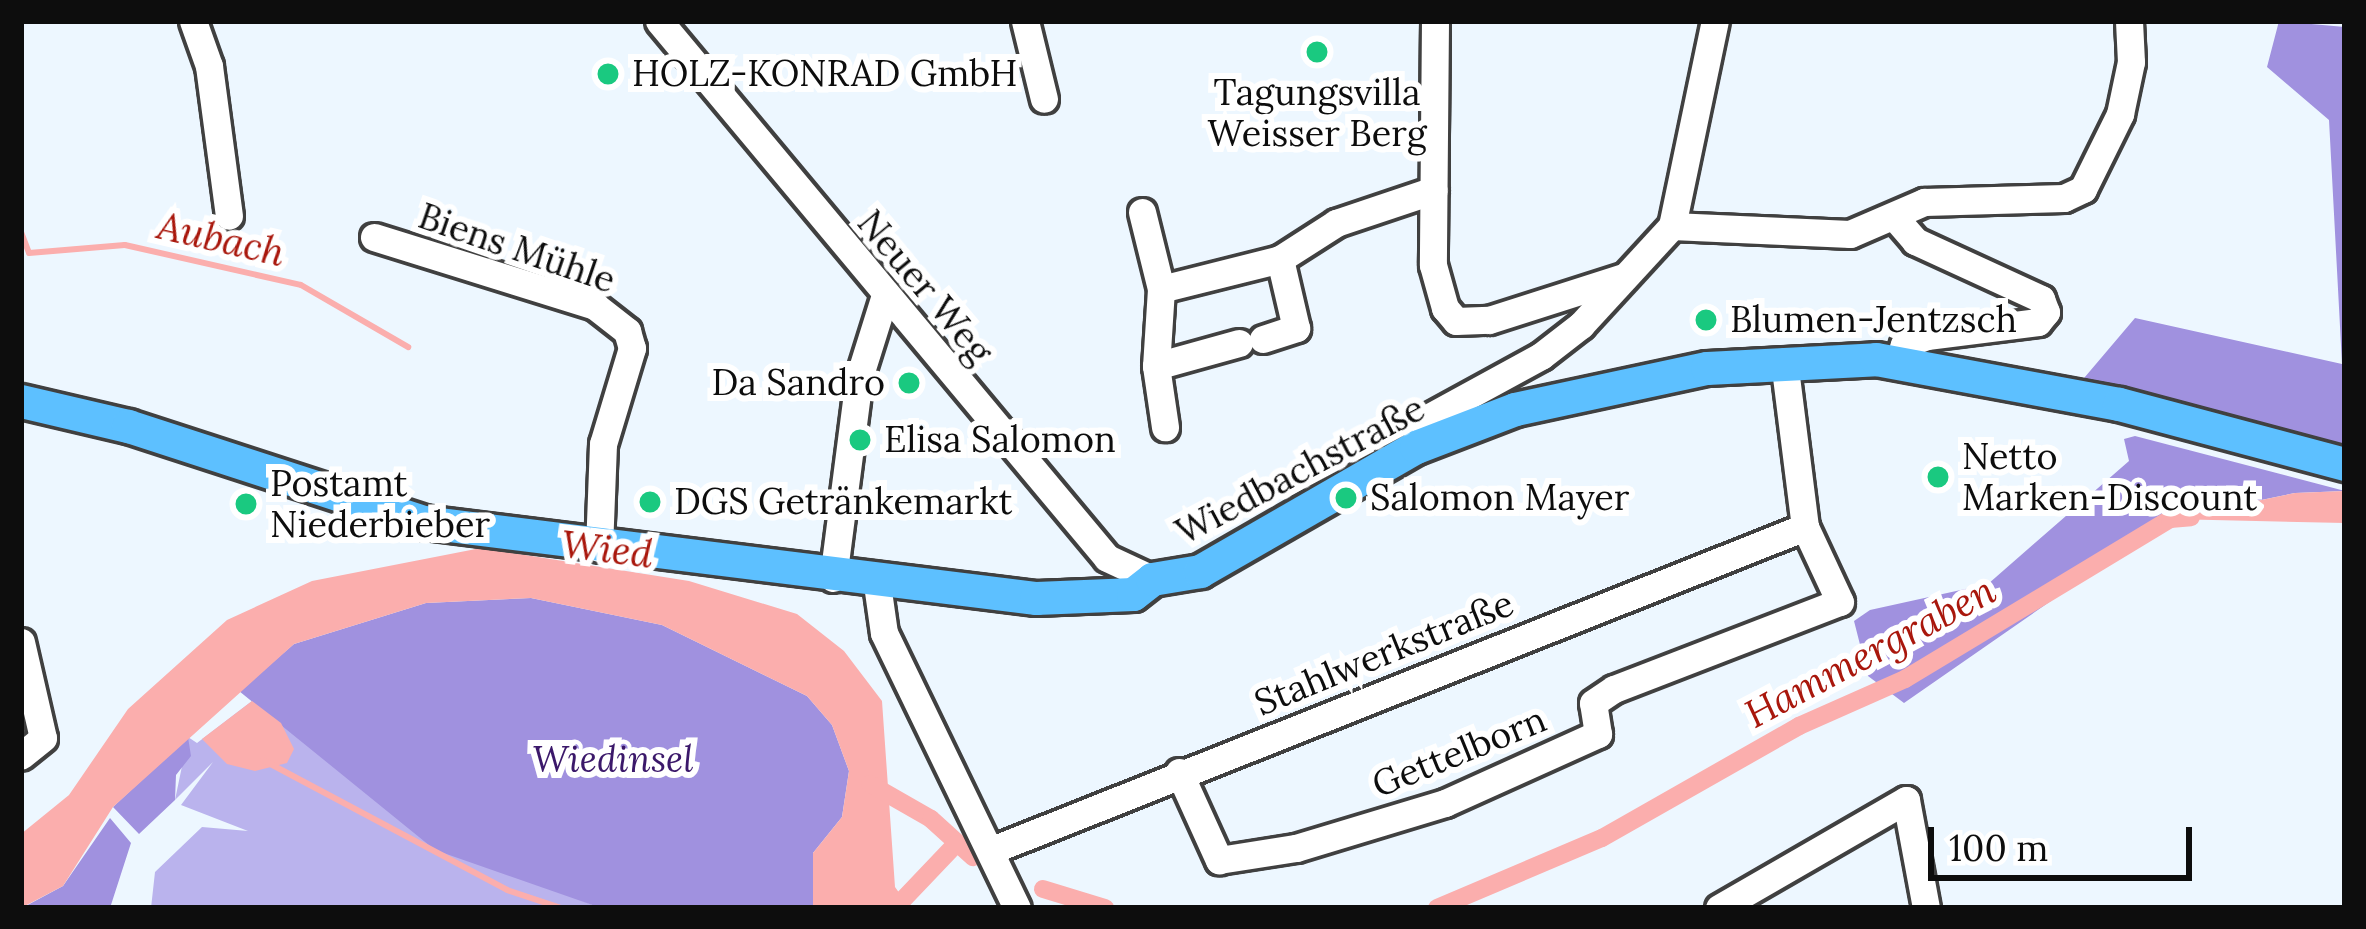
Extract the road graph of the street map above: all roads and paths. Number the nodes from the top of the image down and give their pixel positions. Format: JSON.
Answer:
{"nodes":[{"id":1,"x":193,"y":21,"type":"edge"},
{"id":2,"x":1025,"y":21,"type":"edge"},
{"id":3,"x":1435,"y":21,"type":"edge"},
{"id":4,"x":1715,"y":21,"type":"edge"},
{"id":5,"x":2129,"y":21,"type":"edge"},
{"id":6,"x":661,"y":22,"type":"edge"},
{"id":7,"x":1044,"y":100,"type":"dead end"},
{"id":8,"x":1434,"y":190,"type":"junction"},
{"id":9,"x":1142,"y":212,"type":"dead end"},
{"id":10,"x":230,"y":216,"type":"dead end"},
{"id":11,"x":1897,"y":220,"type":"junction"},
{"id":12,"x":1672,"y":226,"type":"junction"},
{"id":13,"x":374,"y":237,"type":"dead end"},
{"id":14,"x":1280,"y":259,"type":"junction"},
{"id":15,"x":1624,"y":277,"type":"junction"},
{"id":16,"x":1161,"y":289,"type":"junction"},
{"id":17,"x":885,"y":295,"type":"junction"},
{"id":18,"x":1784,"y":361,"type":"junction"},
{"id":19,"x":1898,"y":362,"type":"junction"},
{"id":20,"x":1156,"y":366,"type":"junction"},
{"id":21,"x":21,"y":401,"type":"edge"},
{"id":22,"x":1165,"y":427,"type":"dead end"},
{"id":23,"x":1415,"y":447,"type":"junction"},
{"id":24,"x":2339,"y":463,"type":"edge"},
{"id":25,"x":1805,"y":527,"type":"junction"},
{"id":26,"x":599,"y":548,"type":"junction"},
{"id":27,"x":832,"y":578,"type":"junction"},
{"id":28,"x":1152,"y":579,"type":"junction"},
{"id":29,"x":877,"y":584,"type":"junction"},
{"id":30,"x":23,"y":660,"type":"edge"},
{"id":31,"x":21,"y":756,"type":"edge"},
{"id":32,"x":1179,"y":772,"type":"junction"},
{"id":33,"x":992,"y":850,"type":"junction"},
{"id":34,"x":1017,"y":908,"type":"edge"},
{"id":35,"x":1719,"y":908,"type":"edge"},
{"id":36,"x":1926,"y":908,"type":"edge"}],
"edges":[{"from":1,"to":10,"type":"street"},
{"from":2,"to":7,"type":"street"},
{"from":3,"to":8,"type":"street"},
{"from":4,"to":12,"type":"street"},
{"from":5,"to":11,"type":"street"},
{"from":6,"to":17,"type":"street","name":"Neuer Weg"},
{"from":8,"to":14,"type":"street"},
{"from":8,"to":15,"type":"street"},
{"from":9,"to":16,"type":"street"},
{"from":11,"to":12,"type":"street"},
{"from":11,"to":19,"type":"street"},
{"from":12,"to":15,"type":"street"},
{"from":13,"to":26,"type":"street","name":"Biens Mühle"},
{"from":14,"to":16,"type":"street"},
{"from":14,"to":20,"type":"street"},
{"from":15,"to":23,"type":"street"},
{"from":16,"to":20,"type":"street"},
{"from":17,"to":27,"type":"street"},
{"from":17,"to":28,"type":"street","name":"Neuer Weg"},
{"from":18,"to":19,"type":"main road","name":"Wiedbachstraße"},
{"from":18,"to":23,"type":"main road","name":"Wiedbachstraße"},
{"from":18,"to":25,"type":"street"},
{"from":19,"to":24,"type":"main road","name":"Wiedbachstraße"},
{"from":20,"to":22,"type":"street"},
{"from":21,"to":26,"type":"main road","name":"Wiedbachstraße"},
{"from":23,"to":28,"type":"main road","name":"Wiedbachstraße"},
{"from":25,"to":32,"type":"street","name":"Stahlwerkstraße"},
{"from":25,"to":32,"type":"street","name":"Gettelborn"},
{"from":26,"to":27,"type":"main road","name":"Wiedbachstraße"},
{"from":27,"to":29,"type":"main road","name":"Wiedbachstraße"},
{"from":28,"to":29,"type":"main road","name":"Wiedbachstraße"},
{"from":29,"to":33,"type":"street"},
{"from":30,"to":31,"type":"street"},
{"from":32,"to":33,"type":"street","name":"Stahlwerkstraße"},
{"from":33,"to":34,"type":"street"},
{"from":35,"to":36,"type":"street"}]}
